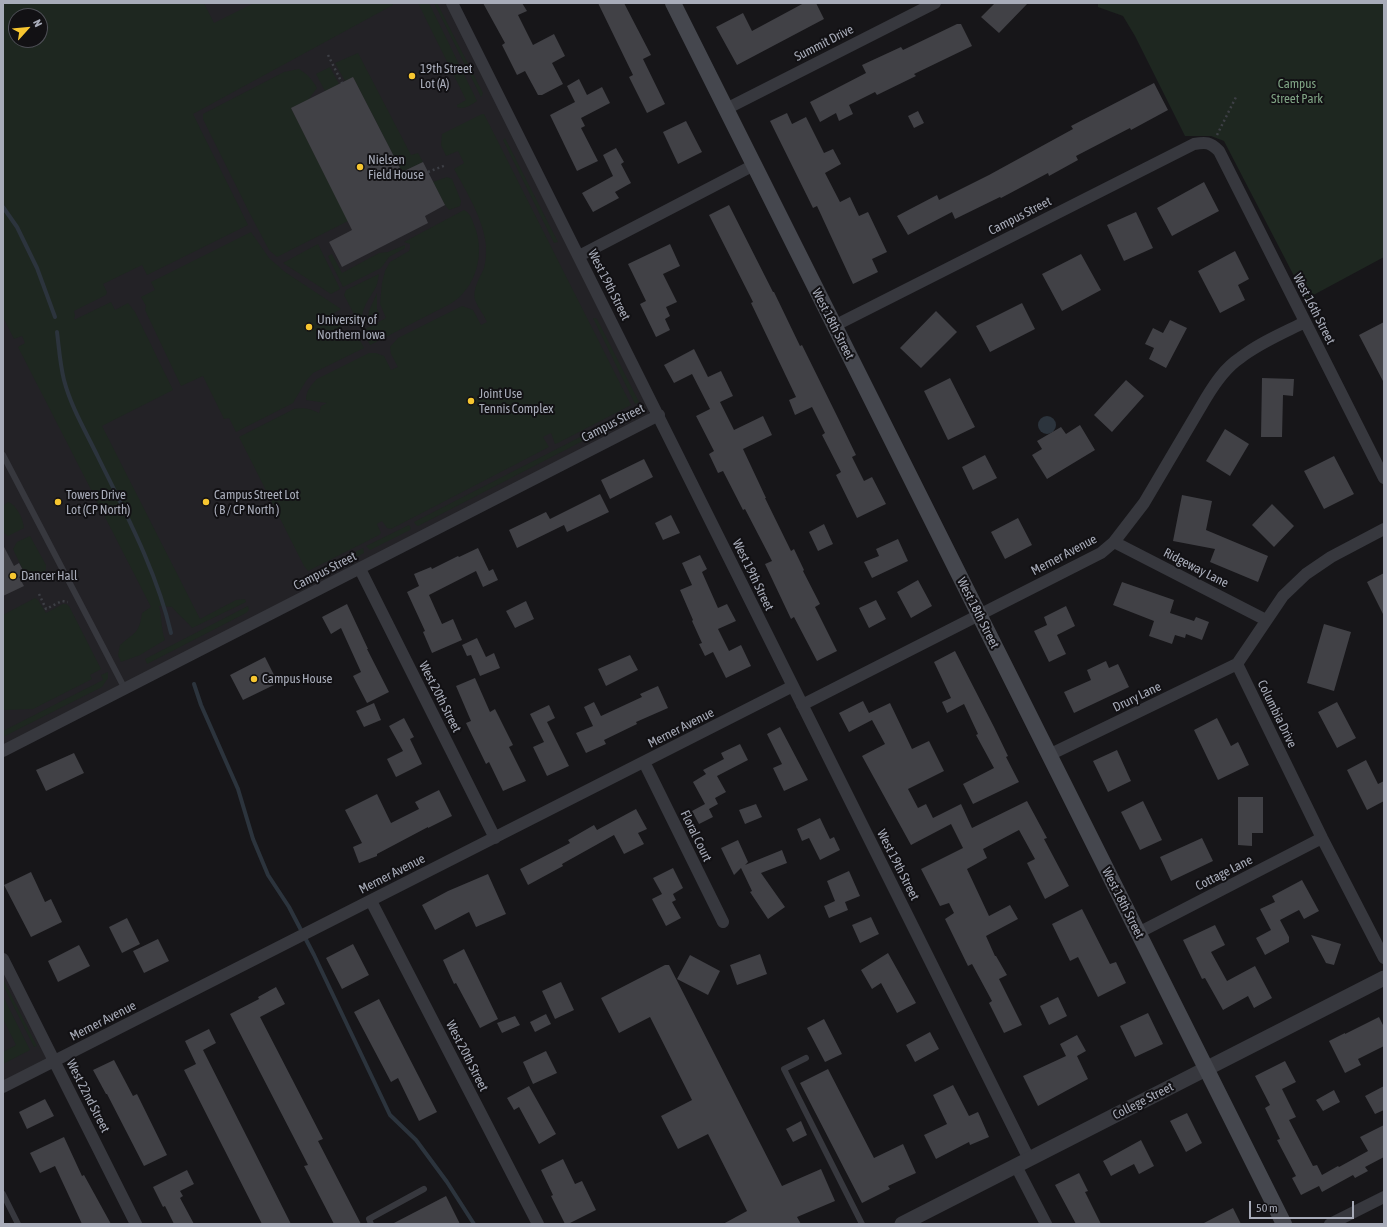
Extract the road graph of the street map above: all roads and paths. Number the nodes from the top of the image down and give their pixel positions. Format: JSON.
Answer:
{"nodes":[{"id":1,"x":452,"y":3,"type":"edge"},
{"id":2,"x":673,"y":3,"type":"edge"},
{"id":3,"x":935,"y":3,"type":"edge"},
{"id":4,"x":328,"y":56,"type":"dead end"},
{"id":5,"x":342,"y":82,"type":"dead end"},
{"id":6,"x":1237,"y":95,"type":"dead end"},
{"id":7,"x":726,"y":109,"type":"junction"},
{"id":8,"x":1216,"y":148,"type":"junction"},
{"id":9,"x":446,"y":165,"type":"dead end"},
{"id":10,"x":754,"y":165,"type":"junction"},
{"id":11,"x":428,"y":172,"type":"dead end"},
{"id":12,"x":579,"y":256,"type":"junction"},
{"id":13,"x":1305,"y":322,"type":"junction"},
{"id":14,"x":834,"y":326,"type":"junction"},
{"id":15,"x":659,"y":415,"type":"junction"},
{"id":16,"x":3,"y":455,"type":"edge"},
{"id":17,"x":1384,"y":478,"type":"edge"},
{"id":18,"x":1384,"y":529,"type":"edge"},
{"id":19,"x":1114,"y":542,"type":"junction"},
{"id":20,"x":360,"y":569,"type":"junction"},
{"id":21,"x":39,"y":594,"type":"dead end"},
{"id":22,"x":68,"y":602,"type":"dead end"},
{"id":23,"x":979,"y":615,"type":"junction"},
{"id":24,"x":1266,"y":620,"type":"junction"},
{"id":25,"x":1237,"y":664,"type":"junction"},
{"id":26,"x":793,"y":686,"type":"junction"},
{"id":27,"x":125,"y":688,"type":"junction"},
{"id":28,"x":802,"y":705,"type":"junction"},
{"id":29,"x":3,"y":751,"type":"edge"},
{"id":30,"x":1049,"y":755,"type":"junction"},
{"id":31,"x":644,"y":762,"type":"junction"},
{"id":32,"x":496,"y":838,"type":"junction"},
{"id":33,"x":1322,"y":838,"type":"junction"},
{"id":34,"x":371,"y":901,"type":"junction"},
{"id":35,"x":723,"y":922,"type":"dead end"},
{"id":36,"x":1138,"y":933,"type":"junction"},
{"id":37,"x":1384,"y":958,"type":"edge"},
{"id":38,"x":3,"y":959,"type":"edge"},
{"id":39,"x":1384,"y":978,"type":"edge"},
{"id":40,"x":806,"y":1058,"type":"dead end"},
{"id":41,"x":54,"y":1061,"type":"junction"},
{"id":42,"x":1206,"y":1069,"type":"junction"},
{"id":43,"x":3,"y":1087,"type":"edge"},
{"id":44,"x":1023,"y":1162,"type":"junction"},
{"id":45,"x":424,"y":1190,"type":"dead end"},
{"id":46,"x":3,"y":1194,"type":"edge"},
{"id":47,"x":1384,"y":1197,"type":"edge"},
{"id":48,"x":18,"y":1224,"type":"edge"},
{"id":49,"x":136,"y":1224,"type":"edge"},
{"id":50,"x":371,"y":1224,"type":"edge"},
{"id":51,"x":538,"y":1224,"type":"edge"},
{"id":52,"x":862,"y":1224,"type":"edge"},
{"id":53,"x":902,"y":1224,"type":"edge"},
{"id":54,"x":1046,"y":1224,"type":"edge"},
{"id":55,"x":1284,"y":1224,"type":"edge"},
{"id":56,"x":1330,"y":1224,"type":"edge"}],
"edges":[{"from":1,"to":12,"type":"street","name":"West 19th Street"},
{"from":2,"to":7,"type":"main road","name":"West 18th Street"},
{"from":3,"to":7,"type":"street","name":"Summit Drive"},
{"from":4,"to":5,"type":"path"},
{"from":6,"to":8,"type":"path"},
{"from":7,"to":10,"type":"main road","name":"West 18th Street"},
{"from":8,"to":13,"type":"street","name":"West 16th Street"},
{"from":8,"to":14,"type":"street","name":"Campus Street"},
{"from":9,"to":11,"type":"path"},
{"from":10,"to":12,"type":"street"},
{"from":10,"to":14,"type":"main road","name":"West 18th Street"},
{"from":12,"to":15,"type":"street","name":"West 19th Street"},
{"from":13,"to":17,"type":"street","name":"West 16th Street"},
{"from":13,"to":19,"type":"street","name":"Merner Avenue"},
{"from":14,"to":23,"type":"main road","name":"West 18th Street"},
{"from":15,"to":20,"type":"street","name":"Campus Street"},
{"from":15,"to":26,"type":"street","name":"West 19th Street"},
{"from":16,"to":27,"type":"lane"},
{"from":18,"to":24,"type":"street"},
{"from":19,"to":23,"type":"street","name":"Merner Avenue"},
{"from":19,"to":24,"type":"street","name":"Ridgeway Lane"},
{"from":20,"to":27,"type":"street","name":"Campus Street"},
{"from":20,"to":32,"type":"street","name":"West 20th Street"},
{"from":21,"to":22,"type":"path"},
{"from":23,"to":28,"type":"street","name":"Merner Avenue"},
{"from":23,"to":30,"type":"main road","name":"West 18th Street"},
{"from":24,"to":25,"type":"street"},
{"from":25,"to":30,"type":"street","name":"Drury Lane"},
{"from":25,"to":33,"type":"street","name":"Columbia Drive"},
{"from":26,"to":28,"type":"street","name":"West 19th Street"},
{"from":26,"to":31,"type":"street","name":"Merner Avenue"},
{"from":27,"to":29,"type":"street","name":"Campus Street"},
{"from":28,"to":44,"type":"street","name":"West 19th Street"},
{"from":30,"to":36,"type":"main road","name":"West 18th Street"},
{"from":31,"to":32,"type":"street","name":"Merner Avenue"},
{"from":31,"to":35,"type":"street","name":"Floral Court"},
{"from":32,"to":34,"type":"street","name":"Merner Avenue"},
{"from":33,"to":36,"type":"street","name":"Cottage Lane"},
{"from":33,"to":37,"type":"street","name":"Columbia Drive"},
{"from":34,"to":41,"type":"street","name":"Merner Avenue"},
{"from":34,"to":51,"type":"street","name":"West 20th Street"},
{"from":36,"to":42,"type":"main road","name":"West 18th Street"},
{"from":38,"to":41,"type":"street","name":"West 22nd Street"},
{"from":39,"to":42,"type":"street","name":"College Street"},
{"from":40,"to":52,"type":"lane"},
{"from":41,"to":43,"type":"street","name":"Merner Avenue"},
{"from":41,"to":49,"type":"street","name":"West 22nd Street"},
{"from":42,"to":44,"type":"street","name":"College Street"},
{"from":42,"to":55,"type":"main road","name":"West 18th Street"},
{"from":44,"to":53,"type":"street","name":"College Street"},
{"from":44,"to":54,"type":"street","name":"West 19th Street"},
{"from":45,"to":50,"type":"lane"},
{"from":46,"to":48,"type":"lane"},
{"from":47,"to":56,"type":"street"}]}
